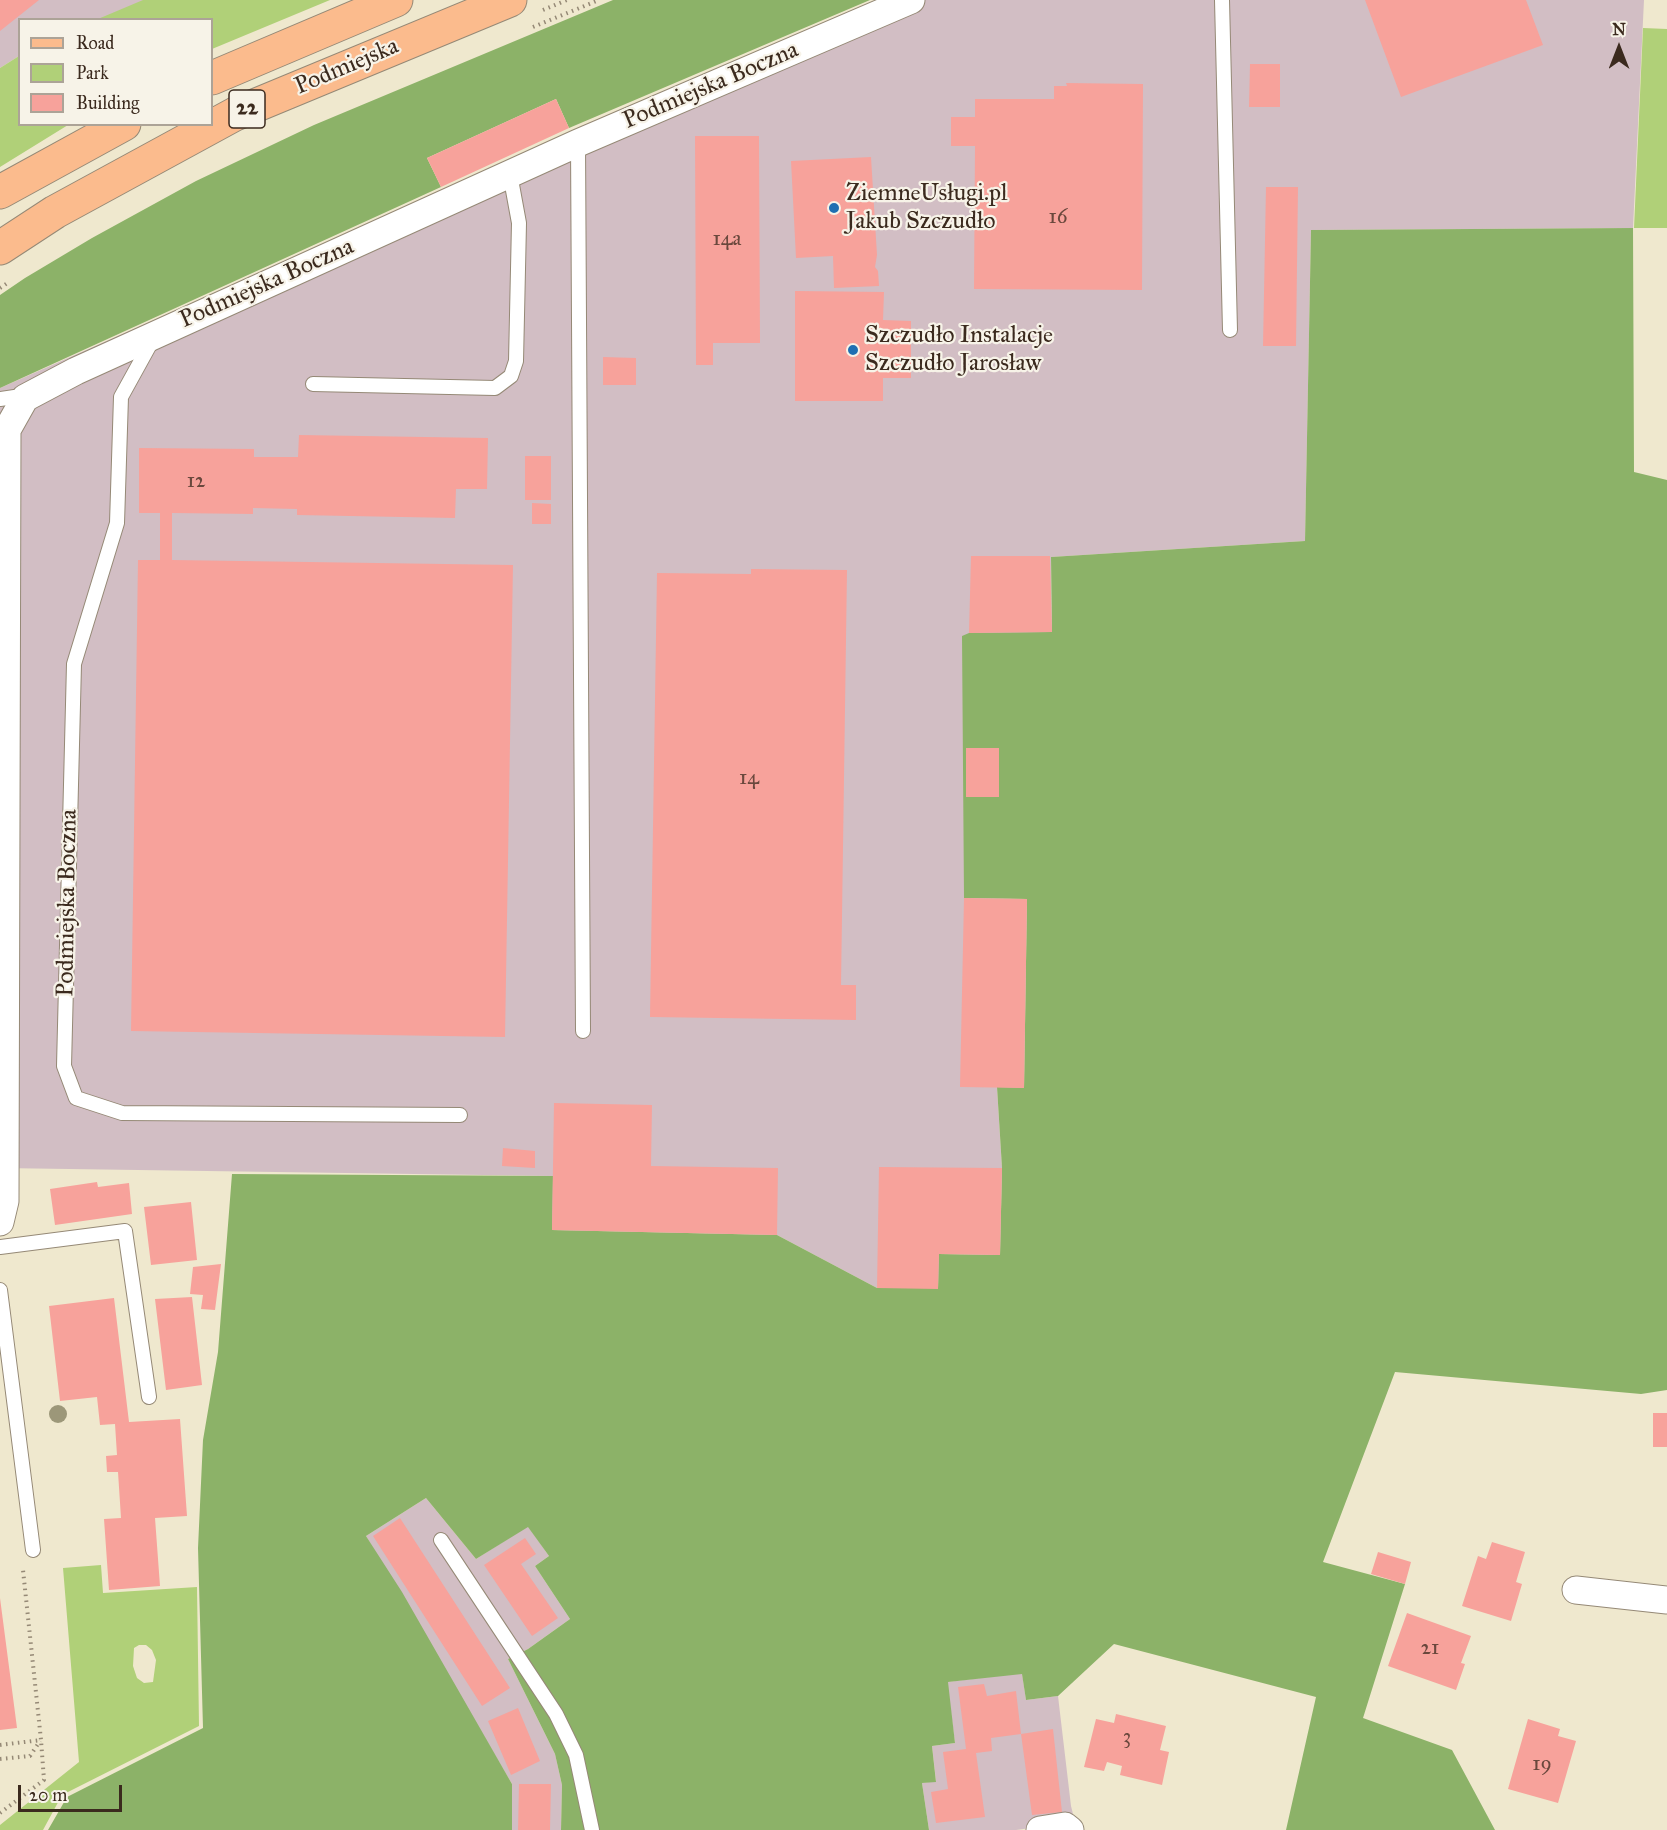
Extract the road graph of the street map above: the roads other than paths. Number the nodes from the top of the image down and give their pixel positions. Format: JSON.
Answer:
{"nodes":[{"id":1,"x":396,"y":0,"type":"edge"},
{"id":2,"x":510,"y":0,"type":"edge"},
{"id":3,"x":911,"y":0,"type":"edge"},
{"id":4,"x":1222,"y":0,"type":"edge"},
{"id":5,"x":213,"y":78,"type":"edge"},
{"id":6,"x":120,"y":126,"type":"edge"},
{"id":7,"x":213,"y":126,"type":"edge"},
{"id":8,"x":213,"y":126,"type":"edge"},
{"id":9,"x":578,"y":143,"type":"junction"},
{"id":10,"x":510,"y":174,"type":"junction"},
{"id":11,"x":0,"y":192,"type":"edge"},
{"id":12,"x":0,"y":248,"type":"edge"},
{"id":13,"x":1230,"y":330,"type":"dead end"},
{"id":14,"x":155,"y":335,"type":"junction"},
{"id":15,"x":313,"y":384,"type":"dead end"},
{"id":16,"x":32,"y":394,"type":"junction"},
{"id":17,"x":0,"y":399,"type":"edge"},
{"id":18,"x":583,"y":1030,"type":"dead end"},
{"id":19,"x":460,"y":1115,"type":"dead end"},
{"id":20,"x":0,"y":1222,"type":"edge"},
{"id":21,"x":0,"y":1247,"type":"edge"},
{"id":22,"x":0,"y":1290,"type":"edge"},
{"id":23,"x":6,"y":1383,"type":"edge"},
{"id":24,"x":149,"y":1397,"type":"dead end"},
{"id":25,"x":441,"y":1540,"type":"dead end"},
{"id":26,"x":33,"y":1550,"type":"road end"},
{"id":27,"x":1576,"y":1590,"type":"dead end"},
{"id":28,"x":1667,"y":1600,"type":"edge"},
{"id":29,"x":592,"y":1830,"type":"edge"},
{"id":30,"x":1040,"y":1830,"type":"edge"},
{"id":31,"x":1070,"y":1830,"type":"edge"}],
"edges":[{"from":1,"to":5,"type":"main road","name":"Podmiejska","number":"22"},
{"from":2,"to":8,"type":"main road","name":"Podmiejska","number":"22"},
{"from":3,"to":9,"type":"street","name":"Podmiejska Boczna"},
{"from":4,"to":13,"type":"lane"},
{"from":6,"to":11,"type":"main road"},
{"from":7,"to":12,"type":"main road","name":"Podmiejska","number":"22"},
{"from":9,"to":10,"type":"street","name":"Podmiejska Boczna"},
{"from":9,"to":18,"type":"lane"},
{"from":10,"to":14,"type":"street","name":"Podmiejska Boczna"},
{"from":10,"to":15,"type":"lane"},
{"from":14,"to":16,"type":"street","name":"Podmiejska Boczna"},
{"from":14,"to":19,"type":"lane","name":"Podmiejska Boczna"},
{"from":16,"to":17,"type":"lane"},
{"from":16,"to":20,"type":"street","name":"Podmiejska Boczna"},
{"from":21,"to":24,"type":"lane"},
{"from":22,"to":23,"type":"lane"},
{"from":23,"to":26,"type":"lane"},
{"from":25,"to":29,"type":"lane"},
{"from":27,"to":28,"type":"street"},
{"from":30,"to":31,"type":"street"}]}
